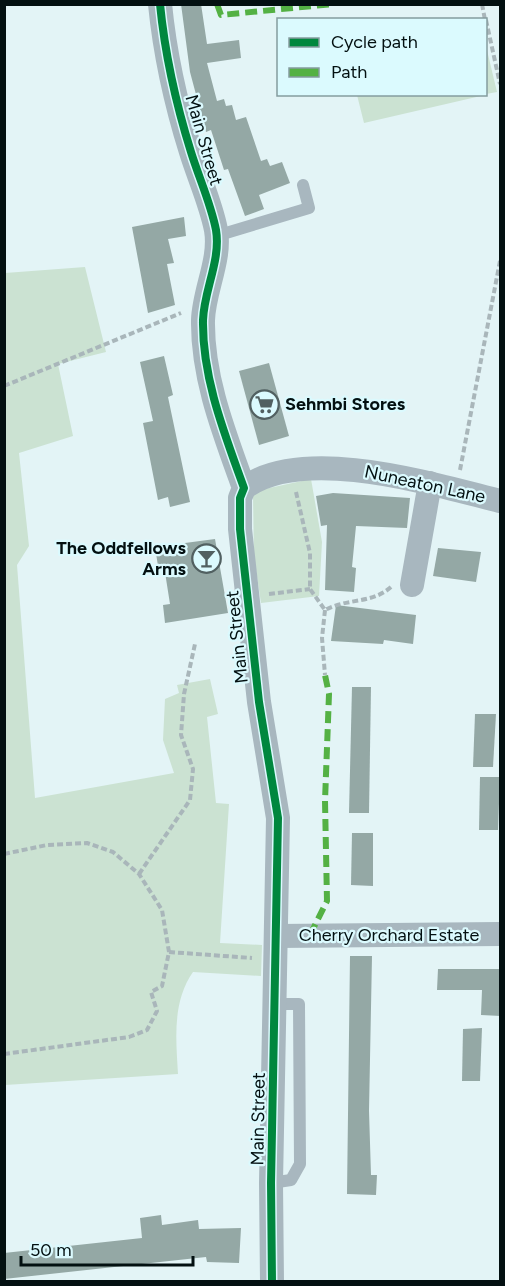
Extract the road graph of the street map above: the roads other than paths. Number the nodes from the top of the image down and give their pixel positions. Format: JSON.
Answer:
{"nodes":[{"id":1,"x":160,"y":4,"type":"edge"},
{"id":2,"x":303,"y":185,"type":"dead end"},
{"id":3,"x":216,"y":236,"type":"junction"},
{"id":4,"x":430,"y":483,"type":"junction"},
{"id":5,"x":244,"y":488,"type":"junction"},
{"id":6,"x":501,"y":501,"type":"edge"},
{"id":7,"x":412,"y":585,"type":"road end"},
{"id":8,"x":501,"y":934,"type":"edge"},
{"id":9,"x":277,"y":948,"type":"junction"},
{"id":10,"x":272,"y":1281,"type":"edge"}],
"edges":[{"from":1,"to":3,"type":"street","name":"Main Street"},
{"from":2,"to":3,"type":"lane"},
{"from":3,"to":5,"type":"street","name":"Main Street"},
{"from":4,"to":5,"type":"street","name":"Nuneaton Lane"},
{"from":4,"to":6,"type":"street","name":"Nuneaton Lane"},
{"from":4,"to":7,"type":"street"},
{"from":5,"to":9,"type":"street","name":"Main Street"},
{"from":8,"to":9,"type":"street","name":"Cherry Orchard Estate"},
{"from":9,"to":10,"type":"street","name":"Main Street"}]}
